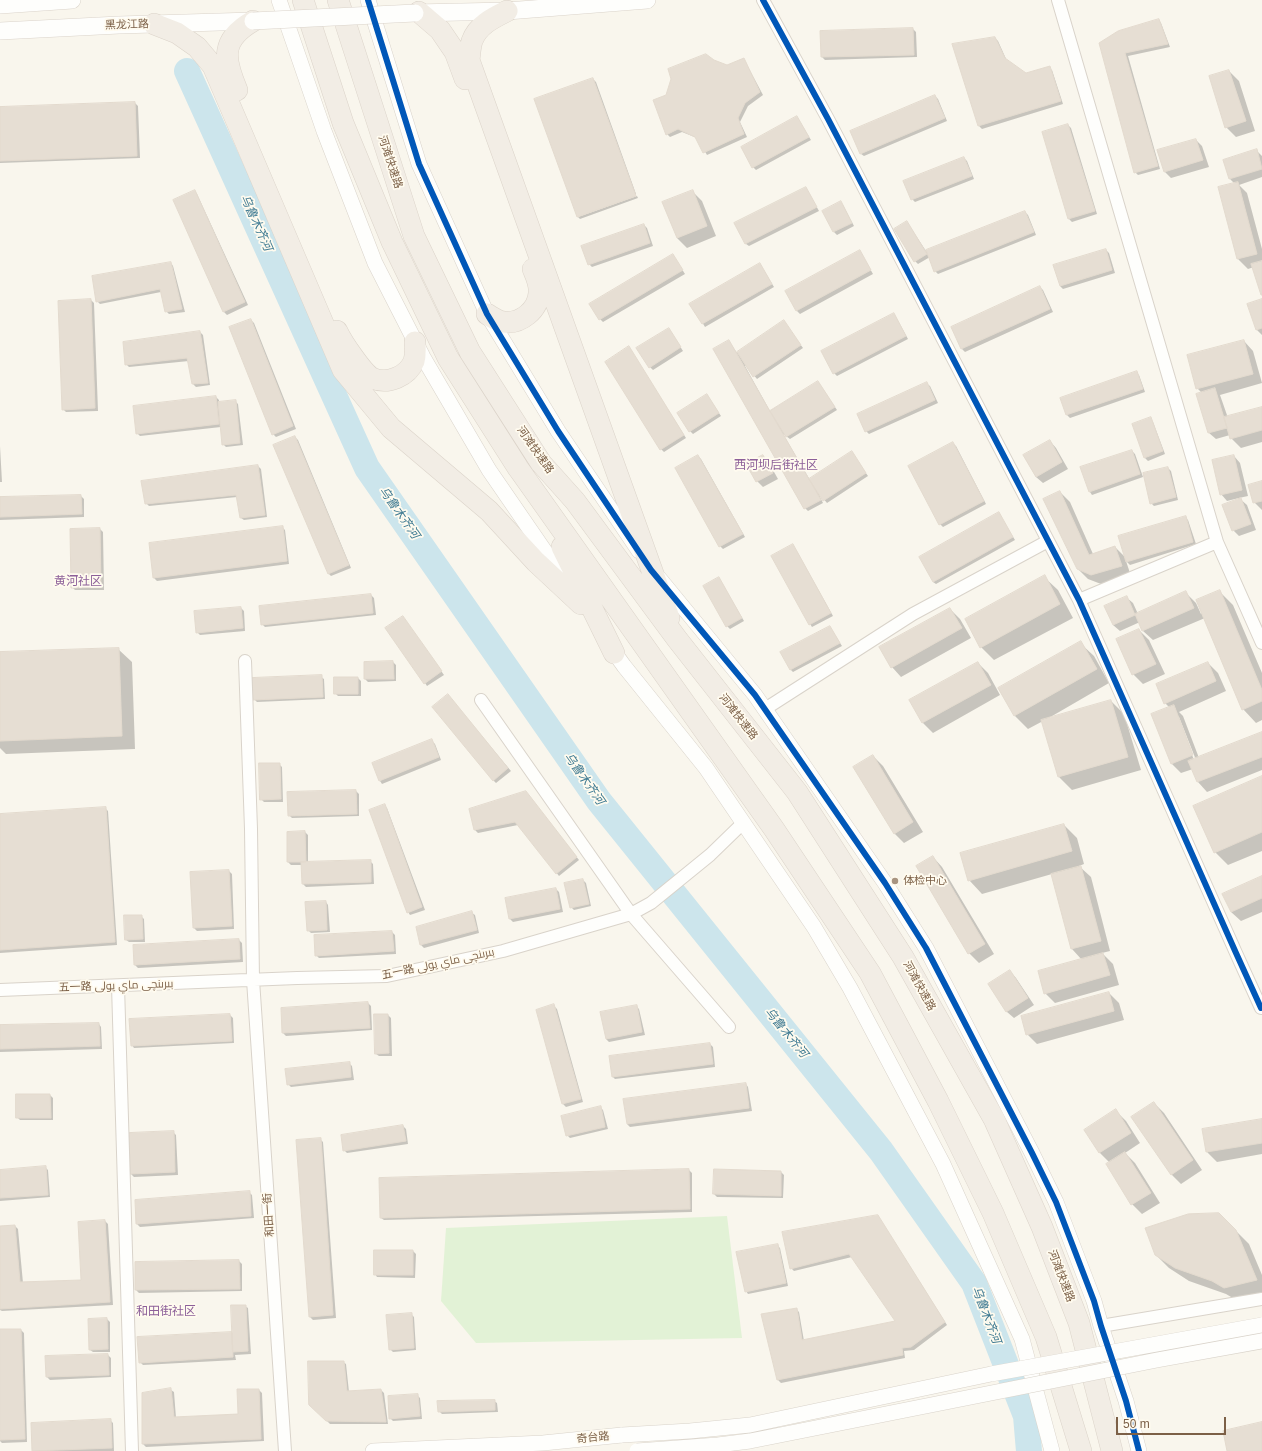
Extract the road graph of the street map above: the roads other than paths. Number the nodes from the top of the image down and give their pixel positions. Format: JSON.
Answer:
{"nodes":[{"id":1,"x":72,"y":0,"type":"edge"},
{"id":2,"x":279,"y":0,"type":"edge"},
{"id":3,"x":303,"y":0,"type":"edge"},
{"id":4,"x":338,"y":0,"type":"edge"},
{"id":5,"x":368,"y":0,"type":"edge"},
{"id":6,"x":647,"y":0,"type":"edge"},
{"id":7,"x":763,"y":0,"type":"edge"},
{"id":8,"x":1058,"y":0,"type":"edge"},
{"id":9,"x":0,"y":4,"type":"edge"},
{"id":10,"x":507,"y":11,"type":"junction"},
{"id":11,"x":417,"y":13,"type":"junction"},
{"id":12,"x":253,"y":21,"type":"junction"},
{"id":13,"x":154,"y":24,"type":"junction"},
{"id":14,"x":0,"y":31,"type":"edge"},
{"id":15,"x":487,"y":314,"type":"junction"},
{"id":16,"x":415,"y":342,"type":"junction"},
{"id":17,"x":531,"y":486,"type":"junction"},
{"id":18,"x":1048,"y":541,"type":"junction"},
{"id":19,"x":1217,"y":542,"type":"junction"},
{"id":20,"x":652,"y":570,"type":"junction"},
{"id":21,"x":1079,"y":600,"type":"junction"},
{"id":22,"x":581,"y":604,"type":"junction"},
{"id":23,"x":676,"y":639,"type":"junction"},
{"id":24,"x":1262,"y":643,"type":"edge"},
{"id":25,"x":614,"y":653,"type":"junction"},
{"id":26,"x":245,"y":661,"type":"dead end"},
{"id":27,"x":481,"y":700,"type":"dead end"},
{"id":28,"x":765,"y":709,"type":"junction"},
{"id":29,"x":743,"y":823,"type":"junction"},
{"id":30,"x":631,"y":914,"type":"junction"},
{"id":31,"x":253,"y":980,"type":"junction"},
{"id":32,"x":118,"y":986,"type":"junction"},
{"id":33,"x":0,"y":990,"type":"edge"},
{"id":34,"x":1262,"y":1007,"type":"edge"},
{"id":35,"x":729,"y":1027,"type":"dead end"},
{"id":36,"x":1262,"y":1299,"type":"edge"},
{"id":37,"x":1262,"y":1325,"type":"edge"},
{"id":38,"x":1101,"y":1326,"type":"junction"},
{"id":39,"x":1262,"y":1341,"type":"edge"},
{"id":40,"x":132,"y":1451,"type":"edge"},
{"id":41,"x":286,"y":1451,"type":"edge"},
{"id":42,"x":373,"y":1451,"type":"edge"},
{"id":43,"x":636,"y":1451,"type":"edge"},
{"id":44,"x":1052,"y":1451,"type":"edge"},
{"id":45,"x":1081,"y":1451,"type":"edge"},
{"id":46,"x":1112,"y":1451,"type":"edge"},
{"id":47,"x":1139,"y":1451,"type":"edge"}],
"edges":[{"from":1,"to":9,"type":"main road"},
{"from":2,"to":16,"type":"street"},
{"from":3,"to":17,"type":"highway","name":"河滩快速路"},
{"from":4,"to":23,"type":"highway","name":"河滩快速路"},
{"from":5,"to":15,"type":"street"},
{"from":6,"to":10,"type":"main road","name":"黑龙江路"},
{"from":7,"to":18,"type":"street"},
{"from":8,"to":19,"type":"street"},
{"from":10,"to":11,"type":"main road","name":"黑龙江路"},
{"from":10,"to":20,"type":"highway"},
{"from":11,"to":12,"type":"main road","name":"黑龙江路","bridge":true},
{"from":11,"to":15,"type":"highway"},
{"from":12,"to":13,"type":"main road","name":"黑龙江路"},
{"from":12,"to":16,"type":"highway"},
{"from":13,"to":14,"type":"main road","name":"黑龙江路"},
{"from":13,"to":22,"type":"highway"},
{"from":15,"to":20,"type":"street"},
{"from":16,"to":22,"type":"street"},
{"from":17,"to":25,"type":"highway"},
{"from":17,"to":45,"type":"highway","name":"河滩快速路"},
{"from":18,"to":21,"type":"street"},
{"from":18,"to":28,"type":"street"},
{"from":19,"to":21,"type":"street"},
{"from":19,"to":24,"type":"street"},
{"from":20,"to":23,"type":"highway"},
{"from":20,"to":28,"type":"street"},
{"from":21,"to":34,"type":"street"},
{"from":22,"to":25,"type":"street"},
{"from":23,"to":46,"type":"highway","name":"河滩快速路"},
{"from":25,"to":29,"type":"street"},
{"from":26,"to":31,"type":"street","name":"和田一街"},
{"from":27,"to":30,"type":"street"},
{"from":28,"to":38,"type":"street"},
{"from":29,"to":30,"type":"street","name":"五一路 بىرىنچى ماي يولى"},
{"from":29,"to":44,"type":"street"},
{"from":30,"to":31,"type":"street","name":"五一路 بىرىنچى ماي يولى"},
{"from":30,"to":35,"type":"street"},
{"from":31,"to":32,"type":"street","name":"五一路 بىرىنچى ماي يولى"},
{"from":31,"to":41,"type":"street","name":"和田一街"},
{"from":32,"to":33,"type":"street","name":"五一路 بىرىنچى ماي يولى"},
{"from":32,"to":40,"type":"street"},
{"from":36,"to":38,"type":"street"},
{"from":37,"to":42,"type":"street","name":"奇台路","bridge":true},
{"from":38,"to":47,"type":"street"},
{"from":39,"to":43,"type":"street","bridge":true}]}
